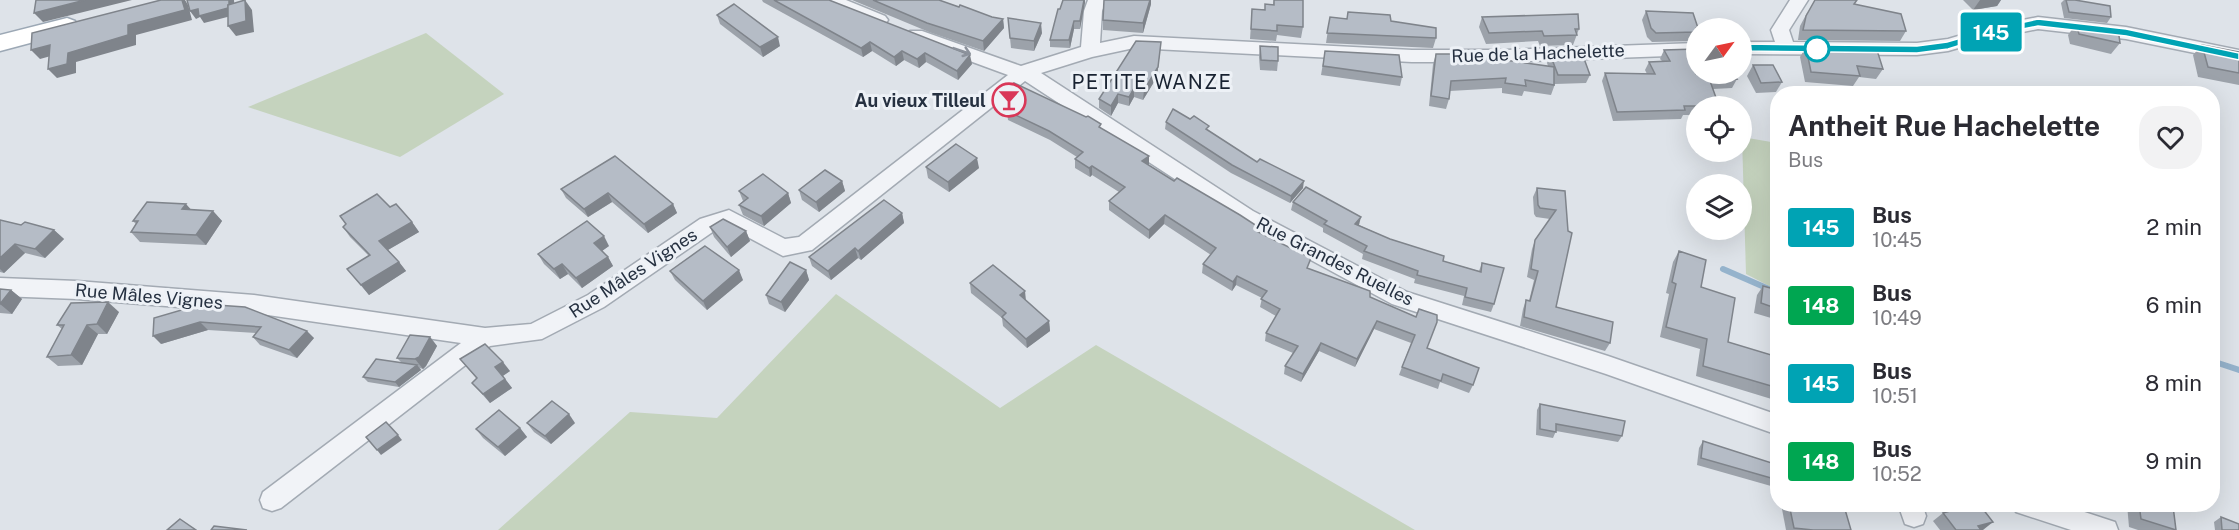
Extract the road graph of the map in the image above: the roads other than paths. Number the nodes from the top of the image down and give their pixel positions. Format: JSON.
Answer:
{"nodes":[{"id":1,"x":830,"y":0,"type":"edge"},
{"id":2,"x":1097,"y":0,"type":"edge"},
{"id":3,"x":1799,"y":0,"type":"edge"},
{"id":4,"x":83,"y":22,"type":"edge"},
{"id":5,"x":0,"y":43,"type":"edge"},
{"id":6,"x":1785,"y":47,"type":"junction"},
{"id":7,"x":1752,"y":48,"type":"edge"},
{"id":8,"x":1686,"y":49,"type":"edge"},
{"id":9,"x":1090,"y":51,"type":"junction"},
{"id":10,"x":2239,"y":56,"type":"edge"},
{"id":11,"x":1024,"y":72,"type":"junction"},
{"id":12,"x":0,"y":287,"type":"edge"},
{"id":13,"x":485,"y":337,"type":"junction"},
{"id":14,"x":1770,"y":422,"type":"edge"},
{"id":15,"x":272,"y":500,"type":"dead end"},
{"id":16,"x":2050,"y":512,"type":"edge"},
{"id":17,"x":2106,"y":530,"type":"edge"}],
"edges":[{"from":1,"to":11,"type":"street","name":"Rue Grandes Ruelles","one_way":true},
{"from":2,"to":9,"type":"street"},
{"from":3,"to":6,"type":"street"},
{"from":4,"to":5,"type":"main road"},
{"from":6,"to":7,"type":"street"},
{"from":6,"to":10,"type":"street"},
{"from":8,"to":9,"type":"street","name":"Rue de la Hachelette"},
{"from":9,"to":11,"type":"street","name":"Rue de la Hachelette"},
{"from":11,"to":13,"type":"street","name":"Rue Mâles Vignes"},
{"from":11,"to":14,"type":"street","name":"Rue Grandes Ruelles"},
{"from":12,"to":13,"type":"street","name":"Rue Mâles Vignes"},
{"from":13,"to":15,"type":"street"},
{"from":16,"to":17,"type":"street"}]}
